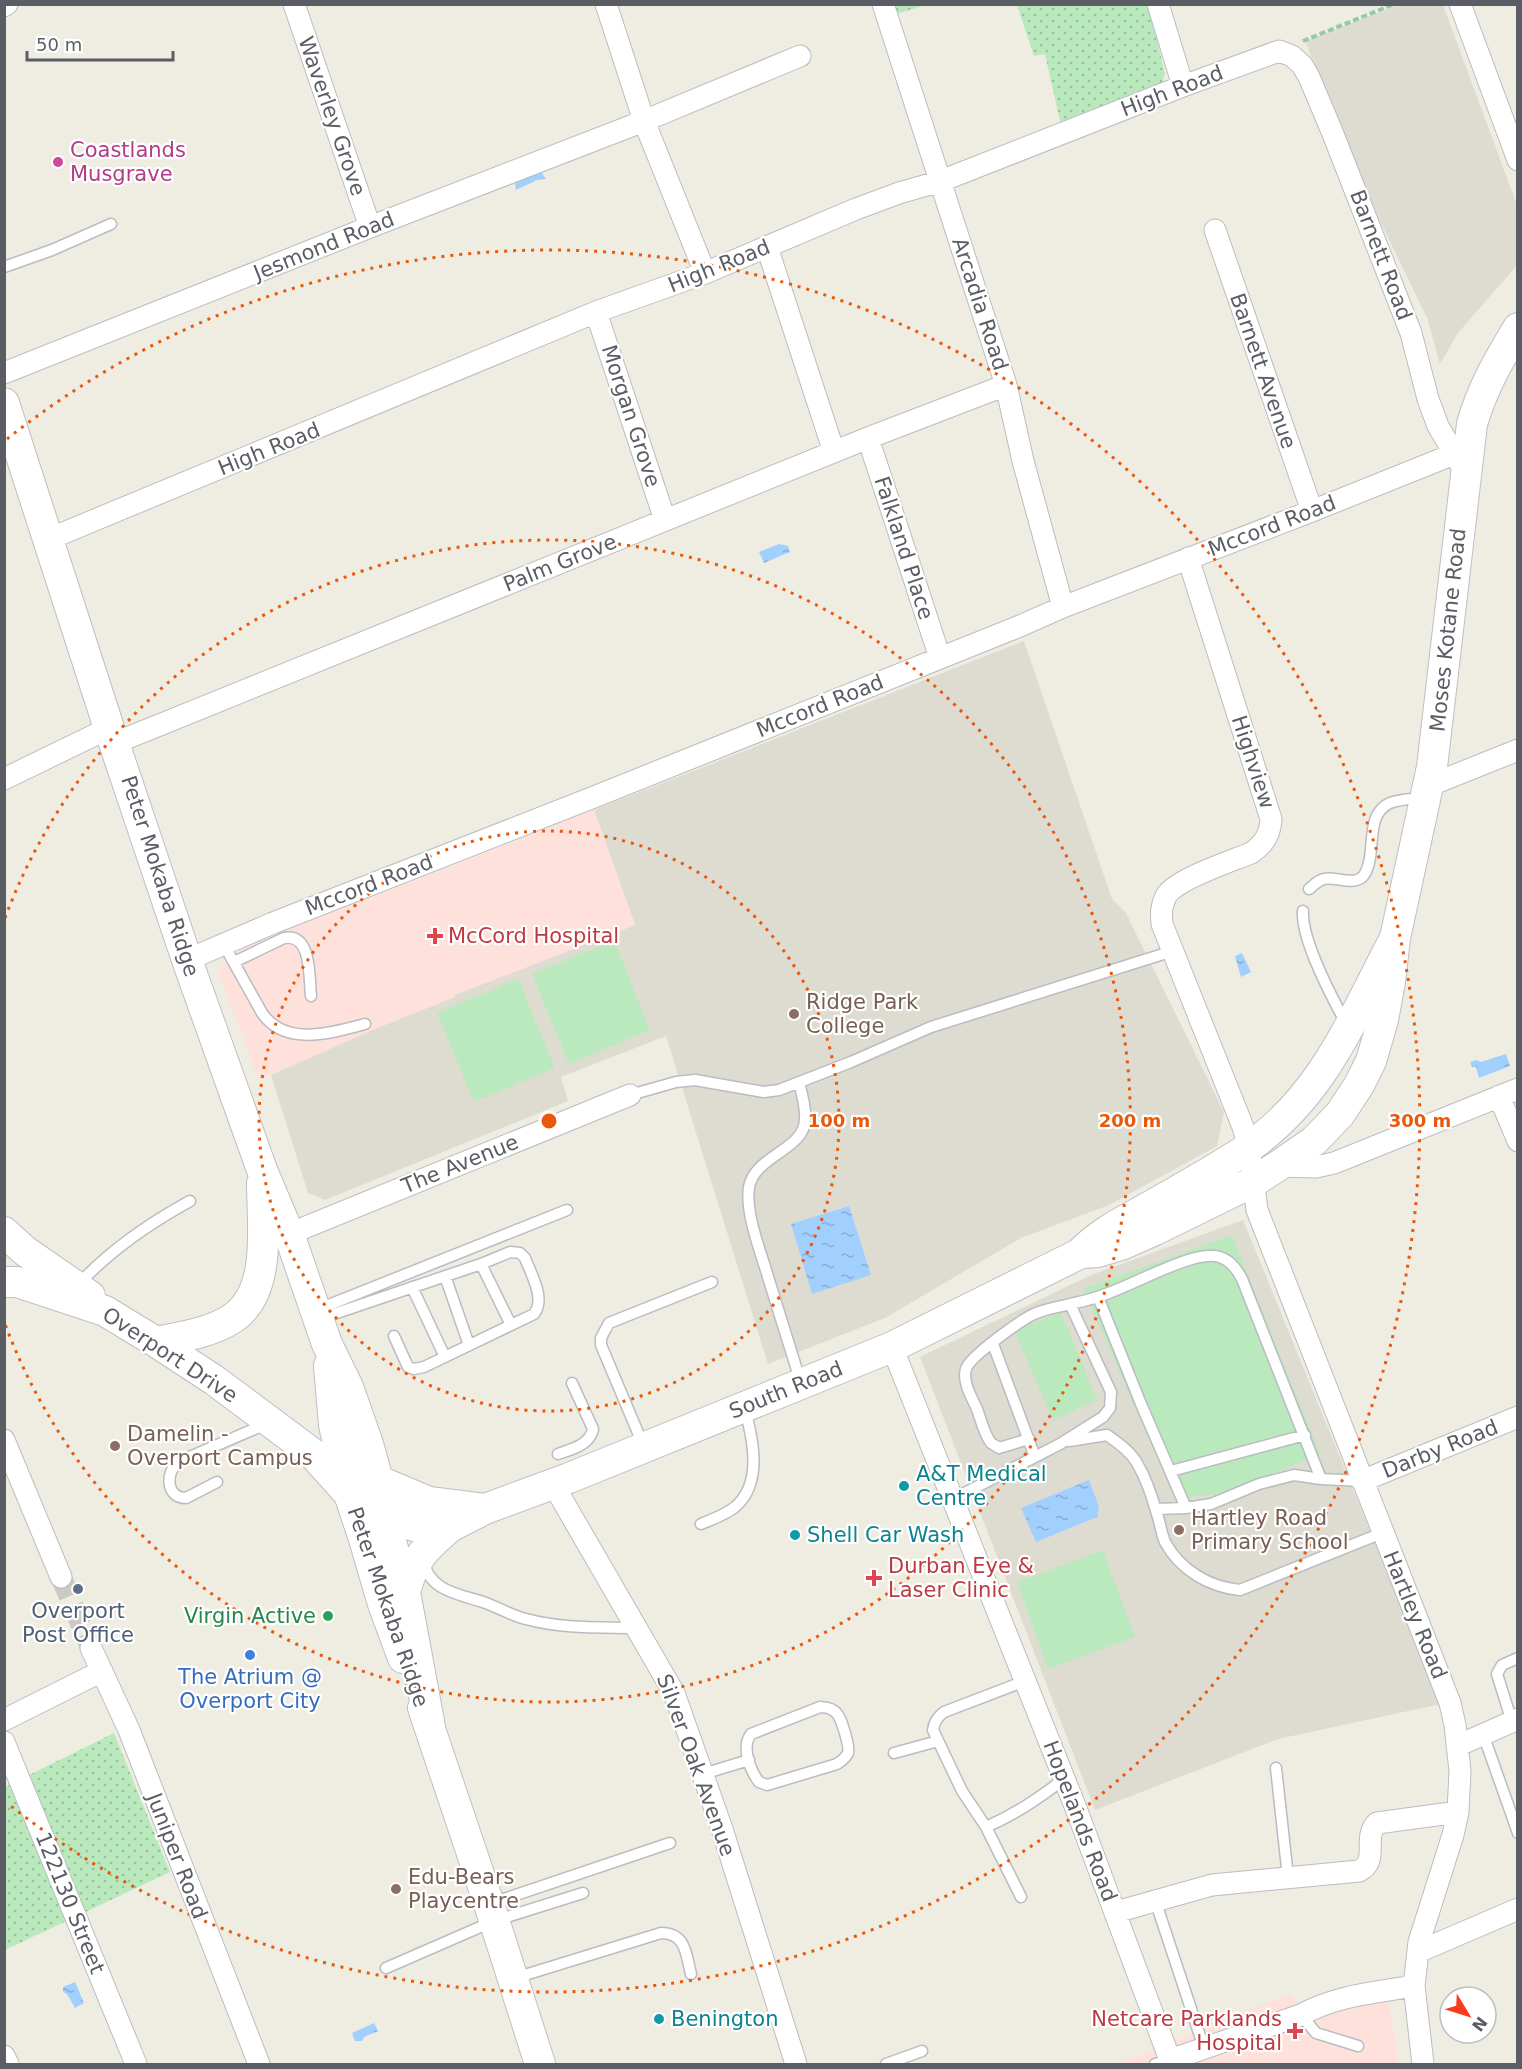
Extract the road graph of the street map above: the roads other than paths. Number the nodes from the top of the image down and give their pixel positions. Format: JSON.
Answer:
{"nodes":[{"id":1,"x":294,"y":4,"type":"edge"},
{"id":2,"x":606,"y":4,"type":"edge"},
{"id":3,"x":883,"y":4,"type":"edge"},
{"id":4,"x":1158,"y":4,"type":"edge"},
{"id":5,"x":1460,"y":4,"type":"edge"},
{"id":6,"x":1279,"y":51,"type":"joint"},
{"id":7,"x":800,"y":56,"type":"dead end"},
{"id":8,"x":1184,"y":86,"type":"junction"},
{"id":9,"x":644,"y":121,"type":"junction"},
{"id":10,"x":1518,"y":160,"type":"edge"},
{"id":11,"x":941,"y":181,"type":"junction"},
{"id":12,"x":111,"y":224,"type":"dead end"},
{"id":13,"x":370,"y":227,"type":"junction"},
{"id":14,"x":1215,"y":230,"type":"dead end"},
{"id":15,"x":767,"y":247,"type":"junction"},
{"id":16,"x":4,"y":267,"type":"edge"},
{"id":17,"x":705,"y":273,"type":"junction"},
{"id":18,"x":596,"y":312,"type":"junction"},
{"id":19,"x":1518,"y":328,"type":"edge"},
{"id":20,"x":4,"y":373,"type":"edge"},
{"id":21,"x":1006,"y":385,"type":"junction"},
{"id":22,"x":4,"y":403,"type":"edge"},
{"id":23,"x":868,"y":438,"type":"junction"},
{"id":24,"x":834,"y":452,"type":"junction"},
{"id":25,"x":1460,"y":463,"type":"junction"},
{"id":26,"x":1312,"y":511,"type":"junction"},
{"id":27,"x":665,"y":520,"type":"junction"},
{"id":28,"x":49,"y":539,"type":"junction"},
{"id":29,"x":1188,"y":558,"type":"junction"},
{"id":30,"x":1064,"y":607,"type":"junction"},
{"id":31,"x":940,"y":658,"type":"junction"},
{"id":32,"x":112,"y":735,"type":"junction"},
{"id":33,"x":1518,"y":750,"type":"edge"},
{"id":34,"x":4,"y":779,"type":"edge"},
{"id":35,"x":1427,"y":792,"type":"junction"},
{"id":36,"x":1310,"y":890,"type":"dead end"},
{"id":37,"x":1303,"y":911,"type":"dead end"},
{"id":38,"x":1395,"y":938,"type":"junction"},
{"id":39,"x":1173,"y":951,"type":"junction"},
{"id":40,"x":229,"y":954,"type":"junction"},
{"id":41,"x":187,"y":960,"type":"junction"},
{"id":42,"x":311,"y":996,"type":"dead end"},
{"id":43,"x":365,"y":1024,"type":"dead end"},
{"id":44,"x":1349,"y":1029,"type":"junction"},
{"id":45,"x":799,"y":1083,"type":"junction"},
{"id":46,"x":1508,"y":1093,"type":"edge"},
{"id":47,"x":630,"y":1095,"type":"joint"},
{"id":48,"x":1518,"y":1142,"type":"edge"},
{"id":49,"x":1249,"y":1147,"type":"junction"},
{"id":50,"x":1278,"y":1166,"type":"junction"},
{"id":51,"x":262,"y":1170,"type":"junction"},
{"id":52,"x":1253,"y":1182,"type":"junction"},
{"id":53,"x":190,"y":1201,"type":"dead end"},
{"id":54,"x":567,"y":1210,"type":"dead end"},
{"id":55,"x":4,"y":1232,"type":"edge"},
{"id":56,"x":289,"y":1234,"type":"junction"},
{"id":57,"x":1079,"y":1254,"type":"junction"},
{"id":58,"x":481,"y":1264,"type":"junction"},
{"id":59,"x":445,"y":1276,"type":"junction"},
{"id":60,"x":4,"y":1281,"type":"edge"},
{"id":61,"x":712,"y":1282,"type":"dead end"},
{"id":62,"x":76,"y":1286,"type":"junction"},
{"id":63,"x":412,"y":1287,"type":"junction"},
{"id":64,"x":1098,"y":1297,"type":"junction"},
{"id":65,"x":1070,"y":1304,"type":"junction"},
{"id":66,"x":105,"y":1311,"type":"junction"},
{"id":67,"x":321,"y":1324,"type":"junction"},
{"id":68,"x":511,"y":1325,"type":"junction"},
{"id":69,"x":394,"y":1336,"type":"dead end"},
{"id":70,"x":156,"y":1342,"type":"junction"},
{"id":71,"x":993,"y":1344,"type":"junction"},
{"id":72,"x":469,"y":1345,"type":"junction"},
{"id":73,"x":892,"y":1347,"type":"junction"},
{"id":74,"x":445,"y":1357,"type":"junction"},
{"id":75,"x":572,"y":1383,"type":"dead end"},
{"id":76,"x":802,"y":1385,"type":"junction"},
{"id":77,"x":744,"y":1406,"type":"junction"},
{"id":78,"x":1518,"y":1417,"type":"edge"},
{"id":79,"x":271,"y":1422,"type":"junction"},
{"id":80,"x":1305,"y":1435,"type":"junction"},
{"id":81,"x":1029,"y":1439,"type":"junction"},
{"id":82,"x":4,"y":1440,"type":"edge"},
{"id":83,"x":1060,"y":1444,"type":"junction"},
{"id":84,"x":644,"y":1447,"type":"junction"},
{"id":85,"x":558,"y":1454,"type":"dead end"},
{"id":86,"x":1035,"y":1456,"type":"junction"},
{"id":87,"x":1171,"y":1471,"type":"junction"},
{"id":88,"x":337,"y":1474,"type":"junction"},
{"id":89,"x":1321,"y":1479,"type":"junction"},
{"id":90,"x":378,"y":1480,"type":"junction"},
{"id":91,"x":1362,"y":1481,"type":"junction"},
{"id":92,"x":217,"y":1482,"type":"dead end"},
{"id":93,"x":553,"y":1484,"type":"junction"},
{"id":94,"x":953,"y":1499,"type":"junction"},
{"id":95,"x":1186,"y":1508,"type":"junction"},
{"id":96,"x":485,"y":1509,"type":"junction"},
{"id":97,"x":1156,"y":1509,"type":"junction"},
{"id":98,"x":384,"y":1516,"type":"junction"},
{"id":99,"x":701,"y":1524,"type":"dead end"},
{"id":100,"x":450,"y":1527,"type":"junction"},
{"id":101,"x":1382,"y":1533,"type":"junction"},
{"id":102,"x":422,"y":1554,"type":"junction"},
{"id":103,"x":61,"y":1577,"type":"tunnel mouth"},
{"id":104,"x":405,"y":1592,"type":"junction"},
{"id":105,"x":638,"y":1628,"type":"junction"},
{"id":106,"x":91,"y":1648,"type":"tunnel mouth"},
{"id":107,"x":1518,"y":1658,"type":"edge"},
{"id":108,"x":102,"y":1671,"type":"junction"},
{"id":109,"x":1025,"y":1681,"type":"junction"},
{"id":110,"x":4,"y":1720,"type":"edge"},
{"id":111,"x":1515,"y":1720,"type":"edge"},
{"id":112,"x":430,"y":1727,"type":"junction"},
{"id":113,"x":1483,"y":1734,"type":"junction"},
{"id":114,"x":938,"y":1741,"type":"junction"},
{"id":115,"x":4,"y":1742,"type":"edge"},
{"id":116,"x":1457,"y":1746,"type":"junction"},
{"id":117,"x":894,"y":1753,"type":"dead end"},
{"id":118,"x":749,"y":1760,"type":"junction"},
{"id":119,"x":1276,"y":1768,"type":"dead end"},
{"id":120,"x":703,"y":1774,"type":"junction"},
{"id":121,"x":1064,"y":1779,"type":"junction"},
{"id":122,"x":1458,"y":1812,"type":"junction"},
{"id":123,"x":987,"y":1827,"type":"junction"},
{"id":124,"x":1518,"y":1833,"type":"edge"},
{"id":125,"x":670,"y":1843,"type":"dead end"},
{"id":126,"x":1288,"y":1877,"type":"junction"},
{"id":127,"x":583,"y":1893,"type":"dead end"},
{"id":128,"x":1021,"y":1897,"type":"dead end"},
{"id":129,"x":1155,"y":1900,"type":"junction"},
{"id":130,"x":1518,"y":1909,"type":"edge"},
{"id":131,"x":1116,"y":1912,"type":"junction"},
{"id":132,"x":491,"y":1913,"type":"junction"},
{"id":133,"x":1418,"y":1952,"type":"junction"},
{"id":134,"x":386,"y":1968,"type":"dead end"},
{"id":135,"x":691,"y":1974,"type":"dead end"},
{"id":136,"x":512,"y":1978,"type":"junction"},
{"id":137,"x":1414,"y":1986,"type":"junction"},
{"id":138,"x":1301,"y":2015,"type":"junction"},
{"id":139,"x":1358,"y":2046,"type":"dead end"},
{"id":140,"x":1204,"y":2048,"type":"junction"},
{"id":141,"x":922,"y":2050,"type":"dead end"},
{"id":142,"x":4,"y":2056,"type":"edge"},
{"id":143,"x":1162,"y":2062,"type":"edge"},
{"id":144,"x":8,"y":2064,"type":"edge"},
{"id":145,"x":136,"y":2064,"type":"edge"},
{"id":146,"x":259,"y":2064,"type":"edge"},
{"id":147,"x":540,"y":2064,"type":"edge"},
{"id":148,"x":796,"y":2064,"type":"edge"},
{"id":149,"x":886,"y":2064,"type":"edge"},
{"id":150,"x":1423,"y":2064,"type":"edge"}],
"edges":[{"from":1,"to":13,"type":"street","name":"Waverley Grove"},
{"from":2,"to":9,"type":"street"},
{"from":3,"to":11,"type":"street","name":"Arcadia Road"},
{"from":4,"to":8,"type":"street"},
{"from":5,"to":10,"type":"street"},
{"from":6,"to":8,"type":"street","name":"High Road"},
{"from":6,"to":25,"type":"street","name":"Barnett Road"},
{"from":7,"to":9,"type":"street","name":"Jesmond Road"},
{"from":8,"to":11,"type":"street","name":"High Road"},
{"from":9,"to":13,"type":"street","name":"Jesmond Road"},
{"from":9,"to":17,"type":"street"},
{"from":11,"to":15,"type":"street","name":"High Road"},
{"from":11,"to":21,"type":"street","name":"Arcadia Road"},
{"from":12,"to":16,"type":"lane"},
{"from":13,"to":20,"type":"street","name":"Jesmond Road"},
{"from":14,"to":26,"type":"street","name":"Barnett Avenue"},
{"from":15,"to":17,"type":"street","name":"High Road"},
{"from":15,"to":24,"type":"street"},
{"from":17,"to":18,"type":"street","name":"High Road"},
{"from":18,"to":27,"type":"street","name":"Morgan Grove"},
{"from":18,"to":28,"type":"street","name":"High Road"},
{"from":19,"to":25,"type":"main road","name":"Moses Kotane Road"},
{"from":21,"to":23,"type":"street","name":"Palm Grove"},
{"from":21,"to":30,"type":"street","name":"Arcadia Road"},
{"from":22,"to":28,"type":"main road","name":"Peter Mokaba Ridge"},
{"from":23,"to":24,"type":"street","name":"Palm Grove"},
{"from":23,"to":31,"type":"street","name":"Falkland Place"},
{"from":24,"to":27,"type":"street","name":"Palm Grove"},
{"from":25,"to":26,"type":"street","name":"Mccord Road"},
{"from":25,"to":35,"type":"main road","name":"Moses Kotane Road"},
{"from":26,"to":29,"type":"street","name":"Mccord Road"},
{"from":27,"to":32,"type":"street","name":"Palm Grove"},
{"from":28,"to":32,"type":"main road","name":"Peter Mokaba Ridge"},
{"from":29,"to":30,"type":"street","name":"Mccord Road"},
{"from":29,"to":39,"type":"street","name":"Highview"},
{"from":30,"to":31,"type":"street","name":"Mccord Road"},
{"from":31,"to":40,"type":"street","name":"Mccord Road"},
{"from":32,"to":34,"type":"street","name":"Palm Grove"},
{"from":32,"to":41,"type":"main road","name":"Peter Mokaba Ridge"},
{"from":33,"to":35,"type":"street"},
{"from":35,"to":36,"type":"lane"},
{"from":35,"to":38,"type":"main road","name":"Moses Kotane Road"},
{"from":37,"to":44,"type":"lane"},
{"from":38,"to":44,"type":"main road","name":"Moses Kotane Road"},
{"from":38,"to":50,"type":"main road","name":"Moses Kotane Road"},
{"from":39,"to":45,"type":"lane"},
{"from":39,"to":49,"type":"street","name":"Highview"},
{"from":40,"to":41,"type":"street","name":"Mccord Road"},
{"from":40,"to":42,"type":"lane"},
{"from":40,"to":43,"type":"lane"},
{"from":41,"to":51,"type":"main road","name":"Peter Mokaba Ridge"},
{"from":44,"to":49,"type":"main road","name":"Moses Kotane Road"},
{"from":45,"to":47,"type":"lane"},
{"from":45,"to":76,"type":"lane"},
{"from":46,"to":48,"type":"street"},
{"from":46,"to":50,"type":"street"},
{"from":47,"to":56,"type":"street","name":"The Avenue"},
{"from":49,"to":52,"type":"street","name":"Highview"},
{"from":49,"to":57,"type":"main road","name":"South Road"},
{"from":50,"to":52,"type":"main road","name":"Moses Kotane Road"},
{"from":51,"to":56,"type":"main road","name":"Peter Mokaba Ridge"},
{"from":51,"to":70,"type":"main road"},
{"from":52,"to":57,"type":"main road","name":"South Road"},
{"from":52,"to":91,"type":"street","name":"Hartley Road"},
{"from":53,"to":62,"type":"lane"},
{"from":54,"to":67,"type":"lane"},
{"from":55,"to":62,"type":"main road"},
{"from":56,"to":67,"type":"main road","name":"Peter Mokaba Ridge"},
{"from":57,"to":73,"type":"main road","name":"South Road"},
{"from":58,"to":59,"type":"lane"},
{"from":58,"to":68,"type":"lane"},
{"from":58,"to":68,"type":"lane"},
{"from":59,"to":63,"type":"lane"},
{"from":59,"to":72,"type":"lane"},
{"from":60,"to":66,"type":"main road","name":"Overport Drive"},
{"from":61,"to":84,"type":"lane"},
{"from":62,"to":66,"type":"main road"},
{"from":63,"to":67,"type":"lane"},
{"from":63,"to":74,"type":"lane"},
{"from":64,"to":65,"type":"lane"},
{"from":64,"to":80,"type":"lane"},
{"from":64,"to":87,"type":"lane"},
{"from":65,"to":71,"type":"lane"},
{"from":65,"to":83,"type":"lane"},
{"from":66,"to":70,"type":"main road","name":"Overport Drive"},
{"from":67,"to":88,"type":"main road","name":"Peter Mokaba Ridge"},
{"from":67,"to":90,"type":"main road","name":"Peter Mokaba Ridge"},
{"from":68,"to":72,"type":"lane"},
{"from":69,"to":74,"type":"lane"},
{"from":70,"to":79,"type":"main road","name":"Overport Drive"},
{"from":71,"to":81,"type":"lane"},
{"from":71,"to":81,"type":"lane"},
{"from":72,"to":74,"type":"lane"},
{"from":73,"to":76,"type":"main road","name":"South Road"},
{"from":73,"to":94,"type":"street","name":"Hopelands Road"},
{"from":75,"to":85,"type":"lane"},
{"from":76,"to":77,"type":"main road","name":"South Road"},
{"from":77,"to":84,"type":"main road","name":"South Road"},
{"from":77,"to":99,"type":"lane"},
{"from":78,"to":91,"type":"street","name":"Darby Road"},
{"from":79,"to":88,"type":"main road","name":"Overport Drive"},
{"from":79,"to":92,"type":"lane"},
{"from":80,"to":87,"type":"lane"},
{"from":80,"to":89,"type":"lane"},
{"from":81,"to":86,"type":"lane"},
{"from":82,"to":103,"type":"street"},
{"from":83,"to":86,"type":"lane"},
{"from":83,"to":97,"type":"lane"},
{"from":84,"to":93,"type":"main road","name":"South Road"},
{"from":86,"to":94,"type":"lane"},
{"from":87,"to":95,"type":"lane"},
{"from":88,"to":90,"type":"main road","name":"South Road"},
{"from":88,"to":98,"type":"main road","name":"South Road"},
{"from":88,"to":112,"type":"main road","name":"Peter Mokaba Ridge"},
{"from":89,"to":91,"type":"lane"},
{"from":89,"to":95,"type":"lane"},
{"from":90,"to":96,"type":"main road","name":"South Road"},
{"from":90,"to":98,"type":"main road","name":"Peter Mokaba Ridge"},
{"from":91,"to":101,"type":"street","name":"Hartley Road"},
{"from":93,"to":96,"type":"main road","name":"South Road"},
{"from":93,"to":105,"type":"street","name":"Silver Oak Avenue"},
{"from":94,"to":109,"type":"street","name":"Hopelands Road"},
{"from":95,"to":97,"type":"lane"},
{"from":96,"to":100,"type":"main road","name":"South Road"},
{"from":97,"to":101,"type":"lane"},
{"from":98,"to":100,"type":"main road","name":"South Road"},
{"from":98,"to":104,"type":"main road","name":"Peter Mokaba Ridge"},
{"from":100,"to":102,"type":"main road"},
{"from":101,"to":116,"type":"street","name":"Hartley Road"},
{"from":102,"to":104,"type":"main road"},
{"from":102,"to":105,"type":"lane"},
{"from":104,"to":112,"type":"main road","name":"Peter Mokaba Ridge"},
{"from":105,"to":120,"type":"street","name":"Silver Oak Avenue"},
{"from":106,"to":108,"type":"street","name":"Juniper Road"},
{"from":107,"to":111,"type":"lane"},
{"from":108,"to":110,"type":"street"},
{"from":108,"to":146,"type":"street","name":"Juniper Road"},
{"from":109,"to":114,"type":"lane"},
{"from":109,"to":121,"type":"street","name":"Hopelands Road"},
{"from":111,"to":113,"type":"street"},
{"from":112,"to":132,"type":"main road","name":"Peter Mokaba Ridge"},
{"from":113,"to":116,"type":"street"},
{"from":113,"to":124,"type":"lane"},
{"from":114,"to":117,"type":"lane"},
{"from":114,"to":123,"type":"lane"},
{"from":115,"to":145,"type":"street","name":"122130 Street"},
{"from":116,"to":122,"type":"street","name":"Hartley Road"},
{"from":118,"to":118,"type":"lane"},
{"from":118,"to":120,"type":"lane"},
{"from":119,"to":126,"type":"lane"},
{"from":120,"to":148,"type":"street","name":"Silver Oak Avenue"},
{"from":121,"to":123,"type":"lane"},
{"from":121,"to":131,"type":"street","name":"Hopelands Road"},
{"from":122,"to":126,"type":"street"},
{"from":122,"to":133,"type":"street","name":"Hartley Road"},
{"from":123,"to":128,"type":"lane"},
{"from":125,"to":132,"type":"lane"},
{"from":126,"to":129,"type":"street"},
{"from":127,"to":132,"type":"lane"},
{"from":129,"to":131,"type":"street"},
{"from":129,"to":140,"type":"lane"},
{"from":130,"to":133,"type":"street"},
{"from":131,"to":143,"type":"street","name":"Hopelands Road"},
{"from":132,"to":134,"type":"lane"},
{"from":132,"to":136,"type":"main road","name":"Peter Mokaba Ridge"},
{"from":133,"to":137,"type":"street","name":"Hartley Road"},
{"from":135,"to":136,"type":"lane"},
{"from":136,"to":147,"type":"main road","name":"Peter Mokaba Ridge"},
{"from":137,"to":138,"type":"street","name":"Hopelands Road"},
{"from":137,"to":150,"type":"street","name":"Hartley Road"},
{"from":138,"to":139,"type":"lane"},
{"from":138,"to":140,"type":"street","name":"Hopelands Road"},
{"from":140,"to":143,"type":"street","name":"Hopelands Road"},
{"from":141,"to":149,"type":"lane"},
{"from":142,"to":144,"type":"street"}]}
